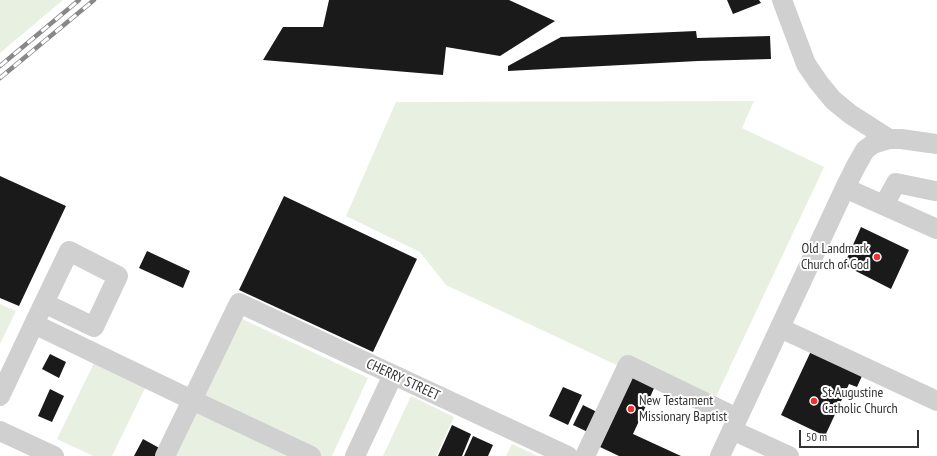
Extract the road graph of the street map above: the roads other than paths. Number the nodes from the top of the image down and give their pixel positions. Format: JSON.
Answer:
{"nodes":[{"id":1,"x":782,"y":0,"type":"edge"},
{"id":2,"x":889,"y":139,"type":"junction"},
{"id":3,"x":937,"y":144,"type":"edge"},
{"id":4,"x":845,"y":188,"type":"junction"},
{"id":5,"x":937,"y":190,"type":"edge"},
{"id":6,"x":884,"y":205,"type":"junction"},
{"id":7,"x":937,"y":229,"type":"edge"},
{"id":8,"x":44,"y":303,"type":"dead end"},
{"id":9,"x":34,"y":324,"type":"junction"},
{"id":10,"x":780,"y":328,"type":"junction"},
{"id":11,"x":393,"y":375,"type":"junction"},
{"id":12,"x":0,"y":396,"type":"edge"},
{"id":13,"x":192,"y":400,"type":"junction"},
{"id":14,"x":937,"y":401,"type":"edge"},
{"id":15,"x":735,"y":424,"type":"junction"},
{"id":16,"x":0,"y":431,"type":"edge"},
{"id":17,"x":557,"y":453,"type":"edge"},
{"id":18,"x":54,"y":456,"type":"edge"},
{"id":19,"x":165,"y":456,"type":"edge"},
{"id":20,"x":311,"y":456,"type":"edge"},
{"id":21,"x":355,"y":456,"type":"edge"},
{"id":22,"x":585,"y":456,"type":"edge"},
{"id":23,"x":720,"y":456,"type":"edge"},
{"id":24,"x":789,"y":456,"type":"edge"}],
"edges":[{"from":1,"to":2,"type":"street"},
{"from":2,"to":3,"type":"street"},
{"from":2,"to":4,"type":"street"},
{"from":4,"to":6,"type":"street"},
{"from":4,"to":10,"type":"street"},
{"from":5,"to":6,"type":"street"},
{"from":6,"to":7,"type":"street"},
{"from":8,"to":9,"type":"street"},
{"from":9,"to":12,"type":"street"},
{"from":9,"to":13,"type":"street"},
{"from":10,"to":14,"type":"street"},
{"from":10,"to":15,"type":"street"},
{"from":11,"to":13,"type":"street","name":"CHERRY STREET"},
{"from":11,"to":17,"type":"street","name":"CHERRY STREET"},
{"from":11,"to":21,"type":"street"},
{"from":13,"to":19,"type":"street"},
{"from":13,"to":20,"type":"street"},
{"from":15,"to":22,"type":"street"},
{"from":15,"to":23,"type":"street"},
{"from":15,"to":24,"type":"street"},
{"from":16,"to":18,"type":"street"}]}
